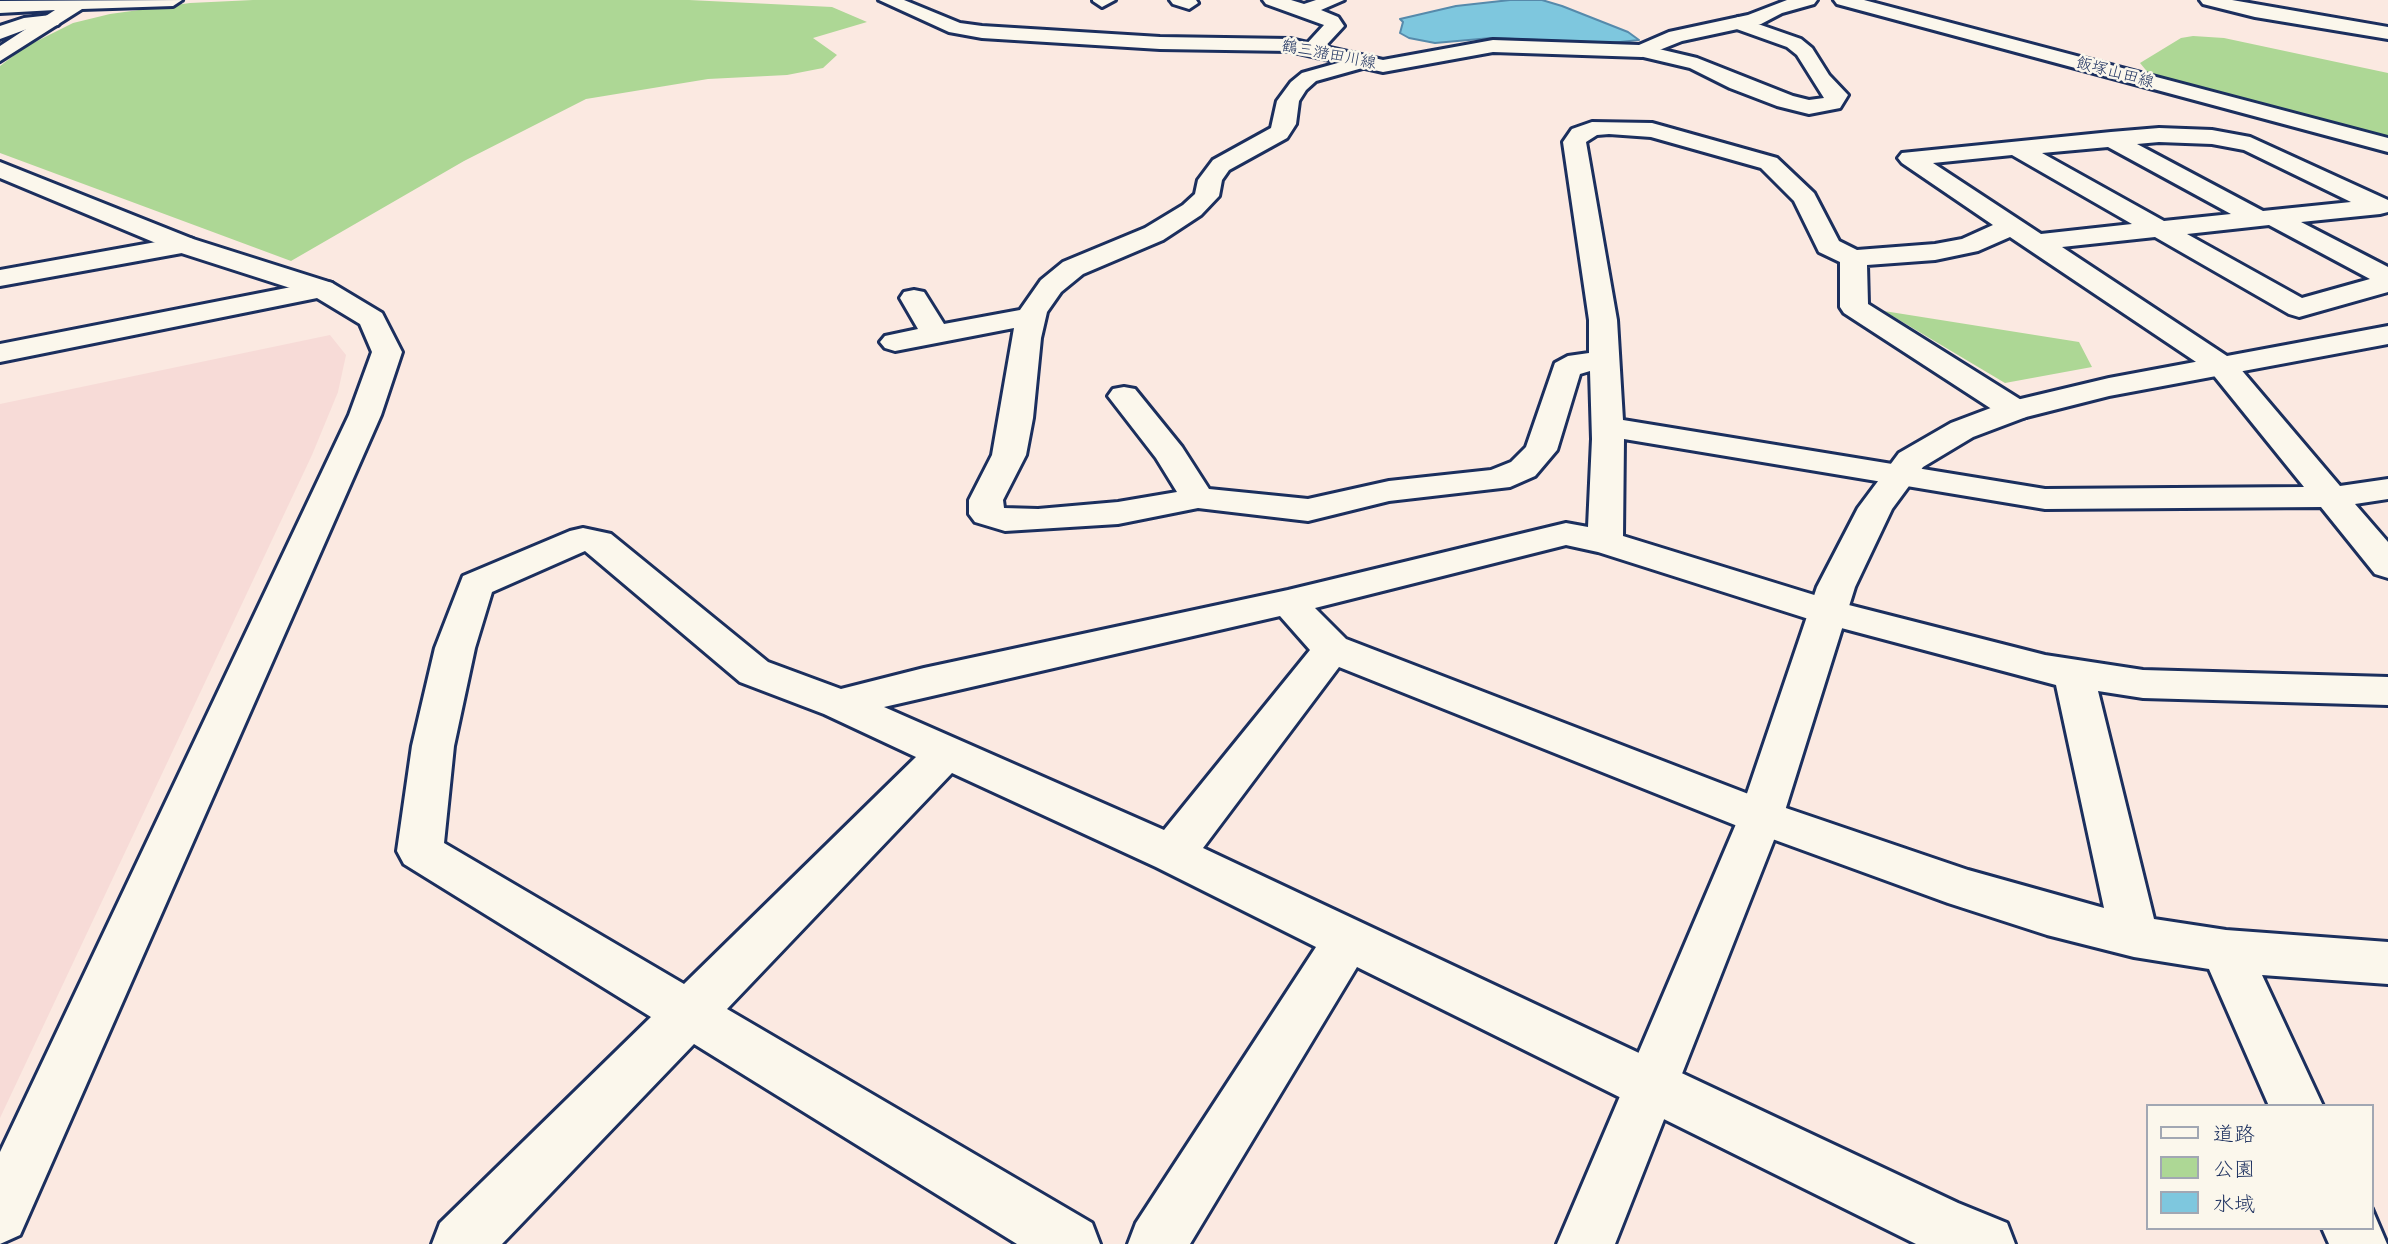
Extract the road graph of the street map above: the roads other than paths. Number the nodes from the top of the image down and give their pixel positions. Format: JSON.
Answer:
{"nodes":[{"id":1,"x":173,"y":0,"type":"edge"},
{"id":2,"x":888,"y":0,"type":"edge"},
{"id":3,"x":1272,"y":0,"type":"edge"},
{"id":4,"x":1335,"y":0,"type":"edge"},
{"id":5,"x":1808,"y":0,"type":"edge"},
{"id":6,"x":1843,"y":0,"type":"edge"},
{"id":7,"x":2209,"y":0,"type":"edge"},
{"id":8,"x":78,"y":2,"type":"edge"},
{"id":9,"x":0,"y":7,"type":"edge"},
{"id":10,"x":1304,"y":10,"type":"junction"},
{"id":11,"x":51,"y":21,"type":"junction"},
{"id":12,"x":1738,"y":23,"type":"junction"},
{"id":13,"x":0,"y":33,"type":"edge"},
{"id":14,"x":2388,"y":33,"type":"edge"},
{"id":15,"x":1312,"y":49,"type":"junction"},
{"id":16,"x":1642,"y":51,"type":"junction"},
{"id":17,"x":0,"y":55,"type":"edge"},
{"id":18,"x":1359,"y":63,"type":"junction"},
{"id":19,"x":2112,"y":139,"type":"junction"},
{"id":20,"x":2388,"y":145,"type":"edge"},
{"id":21,"x":2016,"y":148,"type":"junction"},
{"id":22,"x":0,"y":169,"type":"edge"},
{"id":23,"x":2266,"y":218,"type":"junction"},
{"id":24,"x":2013,"y":226,"type":"junction"},
{"id":25,"x":2160,"y":229,"type":"junction"},
{"id":26,"x":2038,"y":242,"type":"junction"},
{"id":27,"x":184,"y":245,"type":"junction"},
{"id":28,"x":1853,"y":258,"type":"junction"},
{"id":29,"x":0,"y":278,"type":"edge"},
{"id":30,"x":2388,"y":281,"type":"edge"},
{"id":31,"x":322,"y":289,"type":"junction"},
{"id":32,"x":914,"y":298,"type":"dead end"},
{"id":33,"x":1032,"y":317,"type":"junction"},
{"id":34,"x":936,"y":335,"type":"junction"},
{"id":35,"x":2388,"y":335,"type":"edge"},
{"id":36,"x":895,"y":342,"type":"dead end"},
{"id":37,"x":0,"y":353,"type":"edge"},
{"id":38,"x":1605,"y":362,"type":"junction"},
{"id":39,"x":2222,"y":366,"type":"junction"},
{"id":40,"x":1124,"y":396,"type":"dead end"},
{"id":41,"x":2015,"y":410,"type":"junction"},
{"id":42,"x":1608,"y":427,"type":"junction"},
{"id":43,"x":1899,"y":476,"type":"junction"},
{"id":44,"x":2388,"y":489,"type":"edge"},
{"id":45,"x":2334,"y":497,"type":"junction"},
{"id":46,"x":1198,"y":498,"type":"junction"},
{"id":47,"x":1605,"y":542,"type":"junction"},
{"id":48,"x":2388,"y":566,"type":"edge"},
{"id":49,"x":1288,"y":603,"type":"junction"},
{"id":50,"x":1828,"y":611,"type":"junction"},
{"id":51,"x":1332,"y":649,"type":"junction"},
{"id":52,"x":2074,"y":675,"type":"junction"},
{"id":53,"x":2388,"y":691,"type":"edge"},
{"id":54,"x":839,"y":704,"type":"junction"},
{"id":55,"x":946,"y":752,"type":"junction"},
{"id":56,"x":1761,"y":817,"type":"junction"},
{"id":57,"x":1172,"y":854,"type":"junction"},
{"id":58,"x":2134,"y":936,"type":"junction"},
{"id":59,"x":1348,"y":939,"type":"junction"},
{"id":60,"x":2226,"y":951,"type":"junction"},
{"id":61,"x":2388,"y":963,"type":"edge"},
{"id":62,"x":691,"y":1013,"type":"junction"},
{"id":63,"x":1652,"y":1086,"type":"junction"},
{"id":64,"x":2294,"y":1104,"type":"edge"},
{"id":65,"x":0,"y":1215,"type":"edge"},
{"id":66,"x":461,"y":1244,"type":"edge"},
{"id":67,"x":1071,"y":1244,"type":"edge"},
{"id":68,"x":1157,"y":1244,"type":"edge"},
{"id":69,"x":1586,"y":1244,"type":"edge"},
{"id":70,"x":1986,"y":1244,"type":"edge"}],
"edges":[{"from":1,"to":8,"type":"street"},
{"from":2,"to":15,"type":"street","name":"鶴三潴田川線"},
{"from":3,"to":10,"type":"street"},
{"from":4,"to":10,"type":"street"},
{"from":5,"to":12,"type":"street","name":"鶴三潴田川線"},
{"from":6,"to":20,"type":"street","name":"飯塚山田線"},
{"from":7,"to":14,"type":"street"},
{"from":8,"to":9,"type":"street"},
{"from":8,"to":11,"type":"street"},
{"from":10,"to":15,"type":"street"},
{"from":11,"to":13,"type":"street"},
{"from":11,"to":17,"type":"street"},
{"from":12,"to":16,"type":"street","name":"鶴三潴田川線"},
{"from":12,"to":16,"type":"street"},
{"from":15,"to":18,"type":"street","name":"鶴三潴田川線"},
{"from":16,"to":18,"type":"street","name":"鶴三潴田川線"},
{"from":18,"to":33,"type":"street"},
{"from":19,"to":21,"type":"street"},
{"from":19,"to":23,"type":"street"},
{"from":19,"to":23,"type":"street"},
{"from":21,"to":24,"type":"street"},
{"from":21,"to":25,"type":"street"},
{"from":22,"to":27,"type":"street"},
{"from":23,"to":25,"type":"street"},
{"from":23,"to":30,"type":"street"},
{"from":24,"to":26,"type":"street"},
{"from":24,"to":28,"type":"street"},
{"from":25,"to":26,"type":"street"},
{"from":25,"to":30,"type":"street"},
{"from":26,"to":39,"type":"street"},
{"from":27,"to":29,"type":"street"},
{"from":27,"to":31,"type":"street"},
{"from":28,"to":38,"type":"street"},
{"from":28,"to":41,"type":"street"},
{"from":31,"to":37,"type":"street"},
{"from":31,"to":65,"type":"street"},
{"from":32,"to":34,"type":"street"},
{"from":33,"to":34,"type":"street"},
{"from":33,"to":46,"type":"street"},
{"from":34,"to":36,"type":"street"},
{"from":35,"to":39,"type":"street"},
{"from":38,"to":42,"type":"street"},
{"from":38,"to":46,"type":"street"},
{"from":39,"to":41,"type":"street"},
{"from":39,"to":45,"type":"street"},
{"from":40,"to":46,"type":"street"},
{"from":41,"to":43,"type":"street"},
{"from":42,"to":43,"type":"street"},
{"from":42,"to":47,"type":"street"},
{"from":43,"to":45,"type":"street"},
{"from":43,"to":50,"type":"street"},
{"from":44,"to":45,"type":"street"},
{"from":45,"to":48,"type":"street"},
{"from":47,"to":49,"type":"street"},
{"from":47,"to":50,"type":"street"},
{"from":49,"to":51,"type":"street"},
{"from":49,"to":54,"type":"street"},
{"from":50,"to":52,"type":"street"},
{"from":50,"to":56,"type":"street"},
{"from":51,"to":56,"type":"street"},
{"from":51,"to":57,"type":"street"},
{"from":52,"to":53,"type":"street"},
{"from":52,"to":58,"type":"street"},
{"from":54,"to":55,"type":"street"},
{"from":54,"to":62,"type":"street"},
{"from":55,"to":57,"type":"street"},
{"from":55,"to":62,"type":"street"},
{"from":56,"to":58,"type":"street"},
{"from":56,"to":63,"type":"street"},
{"from":57,"to":59,"type":"street"},
{"from":58,"to":60,"type":"street"},
{"from":59,"to":63,"type":"street"},
{"from":59,"to":68,"type":"street"},
{"from":60,"to":61,"type":"street"},
{"from":60,"to":64,"type":"street"},
{"from":62,"to":66,"type":"street"},
{"from":62,"to":67,"type":"street"},
{"from":63,"to":69,"type":"street"},
{"from":63,"to":70,"type":"street"}]}
